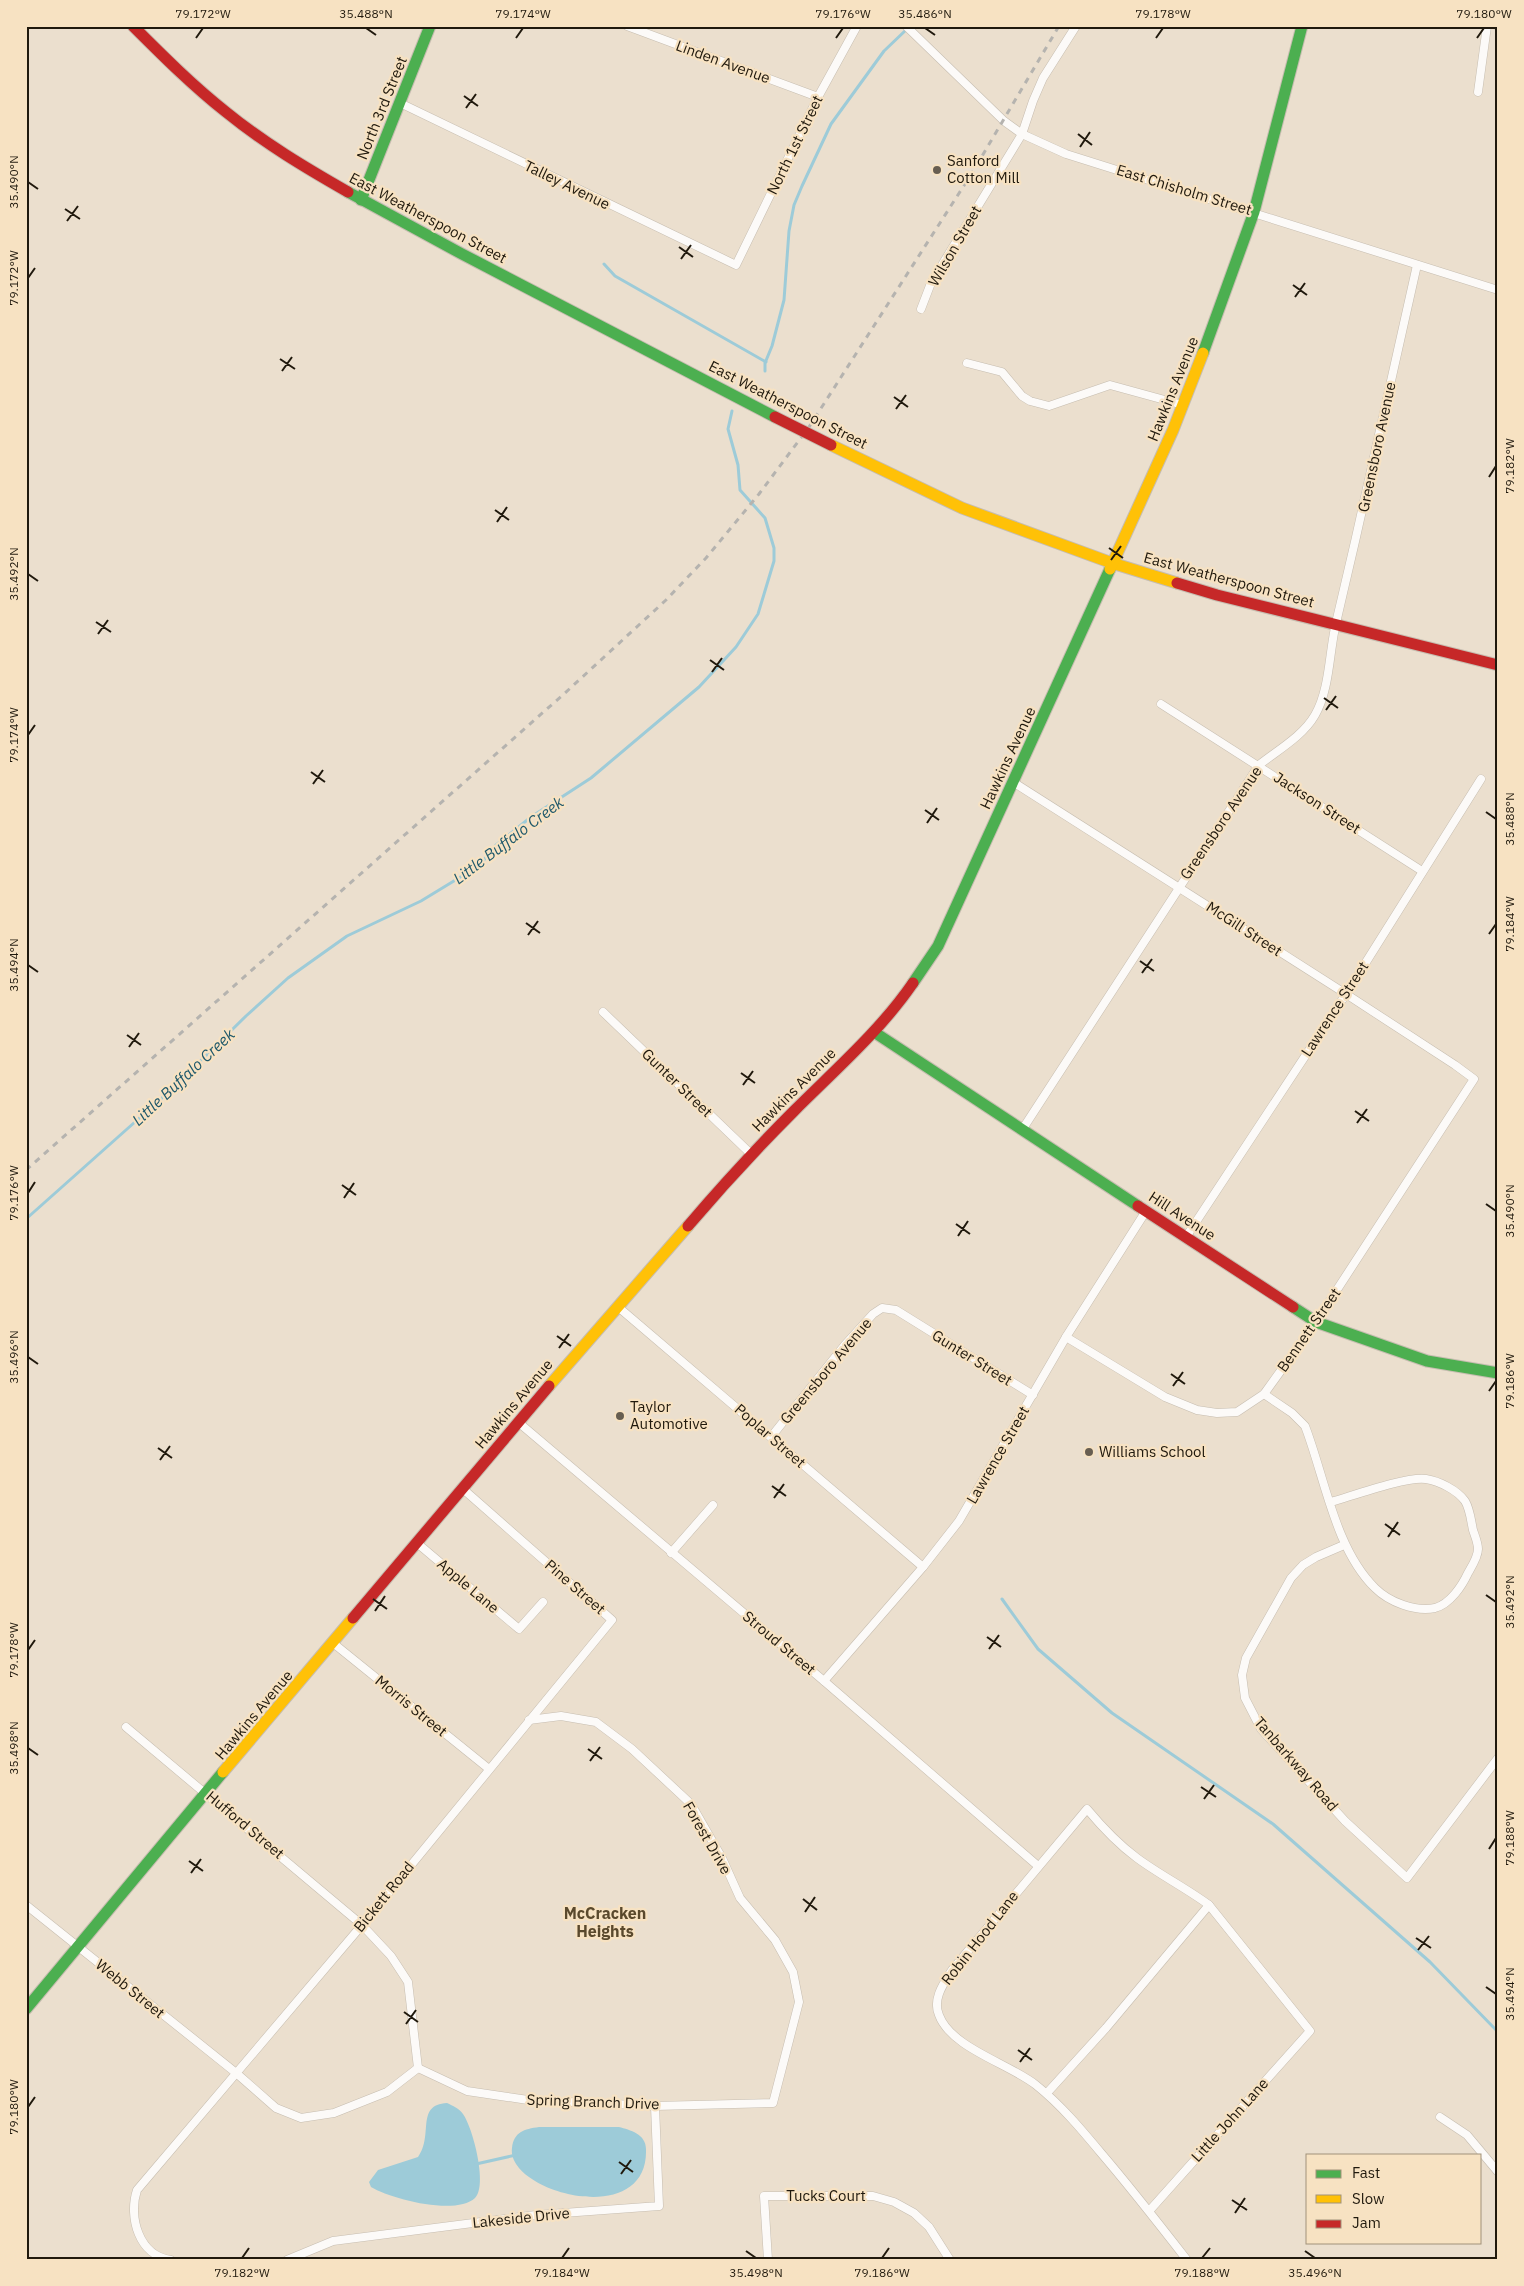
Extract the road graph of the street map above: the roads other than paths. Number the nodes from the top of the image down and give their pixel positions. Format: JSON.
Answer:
{"nodes":[{"id":1,"x":132,"y":26,"type":"edge"},
{"id":2,"x":430,"y":26,"type":"edge"},
{"id":3,"x":627,"y":26,"type":"edge"},
{"id":4,"x":857,"y":26,"type":"edge"},
{"id":5,"x":1076,"y":26,"type":"edge"},
{"id":6,"x":1302,"y":26,"type":"edge"},
{"id":7,"x":1487,"y":26,"type":"edge"},
{"id":8,"x":910,"y":29,"type":"edge"},
{"id":9,"x":1478,"y":92,"type":"dead end"},
{"id":10,"x":818,"y":97,"type":"junction"},
{"id":11,"x":400,"y":103,"type":"junction"},
{"id":12,"x":1022,"y":134,"type":"junction"},
{"id":13,"x":361,"y":200,"type":"junction"},
{"id":14,"x":1254,"y":212,"type":"junction"},
{"id":15,"x":736,"y":265,"type":"joint"},
{"id":16,"x":1417,"y":265,"type":"junction"},
{"id":17,"x":1498,"y":290,"type":"edge"},
{"id":18,"x":921,"y":310,"type":"dead end"},
{"id":19,"x":967,"y":363,"type":"dead end"},
{"id":20,"x":1183,"y":405,"type":"junction"},
{"id":21,"x":1112,"y":564,"type":"junction"},
{"id":22,"x":1336,"y":623,"type":"junction"},
{"id":23,"x":1498,"y":665,"type":"edge"},
{"id":24,"x":1161,"y":704,"type":"dead end"},
{"id":25,"x":1259,"y":765,"type":"junction"},
{"id":26,"x":1481,"y":779,"type":"dead end"},
{"id":27,"x":1013,"y":782,"type":"junction"},
{"id":28,"x":1422,"y":871,"type":"junction"},
{"id":29,"x":1178,"y":887,"type":"junction"},
{"id":30,"x":1346,"y":994,"type":"junction"},
{"id":31,"x":603,"y":1012,"type":"dead end"},
{"id":32,"x":874,"y":1032,"type":"junction"},
{"id":33,"x":1474,"y":1079,"type":"joint"},
{"id":34,"x":1022,"y":1130,"type":"junction"},
{"id":35,"x":750,"y":1154,"type":"junction"},
{"id":36,"x":1146,"y":1211,"type":"junction"},
{"id":37,"x":1186,"y":1237,"type":"junction"},
{"id":38,"x":617,"y":1306,"type":"junction"},
{"id":39,"x":885,"y":1309,"type":"joint"},
{"id":40,"x":1316,"y":1322,"type":"junction"},
{"id":41,"x":1066,"y":1337,"type":"junction"},
{"id":42,"x":1498,"y":1373,"type":"edge"},
{"id":43,"x":1264,"y":1394,"type":"junction"},
{"id":44,"x":1033,"y":1395,"type":"junction"},
{"id":45,"x":518,"y":1422,"type":"junction"},
{"id":46,"x":771,"y":1437,"type":"junction"},
{"id":47,"x":463,"y":1489,"type":"junction"},
{"id":48,"x":1331,"y":1502,"type":"junction"},
{"id":49,"x":713,"y":1505,"type":"dead end"},
{"id":50,"x":417,"y":1543,"type":"junction"},
{"id":51,"x":1344,"y":1545,"type":"junction"},
{"id":52,"x":671,"y":1553,"type":"junction"},
{"id":53,"x":923,"y":1567,"type":"junction"},
{"id":54,"x":543,"y":1602,"type":"dead end"},
{"id":55,"x":333,"y":1643,"type":"junction"},
{"id":56,"x":824,"y":1681,"type":"junction"},
{"id":57,"x":530,"y":1720,"type":"junction"},
{"id":58,"x":126,"y":1727,"type":"dead end"},
{"id":59,"x":1498,"y":1758,"type":"edge"},
{"id":60,"x":488,"y":1769,"type":"junction"},
{"id":61,"x":206,"y":1793,"type":"junction"},
{"id":62,"x":1038,"y":1866,"type":"junction"},
{"id":63,"x":26,"y":1905,"type":"edge"},
{"id":64,"x":1209,"y":1905,"type":"junction"},
{"id":65,"x":362,"y":1925,"type":"junction"},
{"id":66,"x":77,"y":1946,"type":"junction"},
{"id":67,"x":26,"y":2009,"type":"edge"},
{"id":68,"x":418,"y":2068,"type":"junction"},
{"id":69,"x":235,"y":2072,"type":"junction"},
{"id":70,"x":1047,"y":2093,"type":"junction"},
{"id":71,"x":773,"y":2102,"type":"joint"},
{"id":72,"x":654,"y":2106,"type":"junction"},
{"id":73,"x":1440,"y":2116,"type":"dead end"},
{"id":74,"x":1498,"y":2172,"type":"edge"},
{"id":75,"x":1150,"y":2210,"type":"junction"},
{"id":76,"x":170,"y":2260,"type":"edge"},
{"id":77,"x":287,"y":2260,"type":"edge"},
{"id":78,"x":768,"y":2260,"type":"edge"},
{"id":79,"x":950,"y":2260,"type":"edge"},
{"id":80,"x":1187,"y":2260,"type":"edge"}],
"edges":[{"from":1,"to":13,"type":"street","name":"East Weatherspoon Street"},
{"from":2,"to":11,"type":"street","name":"North 3rd Street"},
{"from":3,"to":10,"type":"street","name":"Linden Avenue"},
{"from":4,"to":10,"type":"street","name":"North 1st Street"},
{"from":5,"to":12,"type":"street","name":"Wilson Street"},
{"from":6,"to":14,"type":"street","name":"Hawkins Avenue"},
{"from":7,"to":9,"type":"street"},
{"from":8,"to":12,"type":"street","name":"East Chisholm Street"},
{"from":10,"to":15,"type":"street","name":"North 1st Street"},
{"from":11,"to":13,"type":"street","name":"North 3rd Street"},
{"from":11,"to":15,"type":"street","name":"Talley Avenue"},
{"from":12,"to":14,"type":"street","name":"East Chisholm Street"},
{"from":12,"to":18,"type":"street","name":"Wilson Street"},
{"from":13,"to":21,"type":"street","name":"East Weatherspoon Street","bridge":true},
{"from":14,"to":16,"type":"street","name":"East Chisholm Street"},
{"from":14,"to":20,"type":"street","name":"Hawkins Avenue"},
{"from":16,"to":17,"type":"street","name":"East Chisholm Street"},
{"from":16,"to":22,"type":"street","name":"Greensboro Avenue"},
{"from":19,"to":20,"type":"street"},
{"from":20,"to":21,"type":"street","name":"Hawkins Avenue"},
{"from":21,"to":22,"type":"street","name":"East Weatherspoon Street"},
{"from":21,"to":27,"type":"street","name":"Hawkins Avenue"},
{"from":22,"to":23,"type":"street","name":"East Weatherspoon Street"},
{"from":22,"to":25,"type":"street","name":"Greensboro Avenue"},
{"from":24,"to":25,"type":"street","name":"Jackson Street"},
{"from":25,"to":28,"type":"street","name":"Jackson Street"},
{"from":25,"to":29,"type":"street","name":"Greensboro Avenue"},
{"from":26,"to":28,"type":"street","name":"Lawrence Street"},
{"from":27,"to":29,"type":"street","name":"McGill Street"},
{"from":27,"to":32,"type":"street","name":"Hawkins Avenue"},
{"from":28,"to":30,"type":"street","name":"Lawrence Street"},
{"from":29,"to":30,"type":"street","name":"McGill Street"},
{"from":29,"to":34,"type":"street","name":"Greensboro Avenue"},
{"from":30,"to":33,"type":"street","name":"McGill Street"},
{"from":30,"to":37,"type":"street","name":"Lawrence Street"},
{"from":31,"to":35,"type":"street","name":"Gunter Street"},
{"from":32,"to":34,"type":"street","name":"Hill Avenue"},
{"from":32,"to":35,"type":"street","name":"Hawkins Avenue"},
{"from":33,"to":40,"type":"street","name":"Bennett Street"},
{"from":34,"to":36,"type":"street","name":"Hill Avenue"},
{"from":35,"to":38,"type":"street","name":"Hawkins Avenue"},
{"from":36,"to":37,"type":"street","name":"Hill Avenue"},
{"from":36,"to":41,"type":"street","name":"Lawrence Street"},
{"from":37,"to":40,"type":"street","name":"Hill Avenue"},
{"from":38,"to":45,"type":"street","name":"Hawkins Avenue"},
{"from":38,"to":46,"type":"street","name":"Poplar Street"},
{"from":39,"to":44,"type":"street","name":"Gunter Street"},
{"from":39,"to":46,"type":"street","name":"Greensboro Avenue"},
{"from":40,"to":42,"type":"street","name":"Hill Avenue"},
{"from":40,"to":43,"type":"street","name":"Bennett Street"},
{"from":41,"to":43,"type":"street","name":"Bennett Street"},
{"from":41,"to":44,"type":"street","name":"Lawrence Street"},
{"from":43,"to":48,"type":"street"},
{"from":44,"to":53,"type":"street","name":"Lawrence Street"},
{"from":45,"to":47,"type":"street","name":"Hawkins Avenue"},
{"from":45,"to":52,"type":"street","name":"Stroud Street"},
{"from":46,"to":53,"type":"street","name":"Poplar Street"},
{"from":47,"to":50,"type":"street","name":"Hawkins Avenue"},
{"from":47,"to":57,"type":"street","name":"Pine Street"},
{"from":48,"to":51,"type":"street"},
{"from":48,"to":51,"type":"street"},
{"from":49,"to":52,"type":"street"},
{"from":50,"to":54,"type":"street","name":"Apple Lane"},
{"from":50,"to":55,"type":"street","name":"Hawkins Avenue"},
{"from":51,"to":59,"type":"street","name":"Tanbarkway Road"},
{"from":52,"to":56,"type":"street","name":"Stroud Street"},
{"from":53,"to":56,"type":"street","name":"Lawrence Street"},
{"from":55,"to":60,"type":"street","name":"Morris Street"},
{"from":55,"to":61,"type":"street","name":"Hawkins Avenue"},
{"from":56,"to":62,"type":"street","name":"Stroud Street"},
{"from":57,"to":60,"type":"street","name":"Bickett Road"},
{"from":57,"to":71,"type":"street","name":"Forest Drive"},
{"from":58,"to":61,"type":"street","name":"Hufford Street"},
{"from":60,"to":65,"type":"street","name":"Bickett Road"},
{"from":61,"to":65,"type":"street","name":"Hufford Street"},
{"from":61,"to":66,"type":"street","name":"Hawkins Avenue"},
{"from":62,"to":64,"type":"street","name":"Robin Hood Lane"},
{"from":62,"to":70,"type":"street","name":"Robin Hood Lane"},
{"from":63,"to":66,"type":"street","name":"Webb Street"},
{"from":64,"to":70,"type":"street"},
{"from":64,"to":75,"type":"street","name":"Little John Lane"},
{"from":65,"to":68,"type":"street","name":"Hufford Street"},
{"from":65,"to":69,"type":"street","name":"Bickett Road"},
{"from":66,"to":67,"type":"street","name":"Hawkins Avenue"},
{"from":66,"to":69,"type":"street","name":"Webb Street"},
{"from":68,"to":69,"type":"street","name":"Webb Street"},
{"from":68,"to":72,"type":"street","name":"Spring Branch Drive"},
{"from":69,"to":76,"type":"street"},
{"from":70,"to":75,"type":"street","name":"Robin Hood Lane"},
{"from":71,"to":72,"type":"street","name":"Spring Branch Drive"},
{"from":72,"to":77,"type":"street","name":"Lakeside Drive"},
{"from":73,"to":74,"type":"street"},
{"from":75,"to":80,"type":"street","name":"Robin Hood Lane"},
{"from":78,"to":79,"type":"street","name":"Tucks Court"}]}
